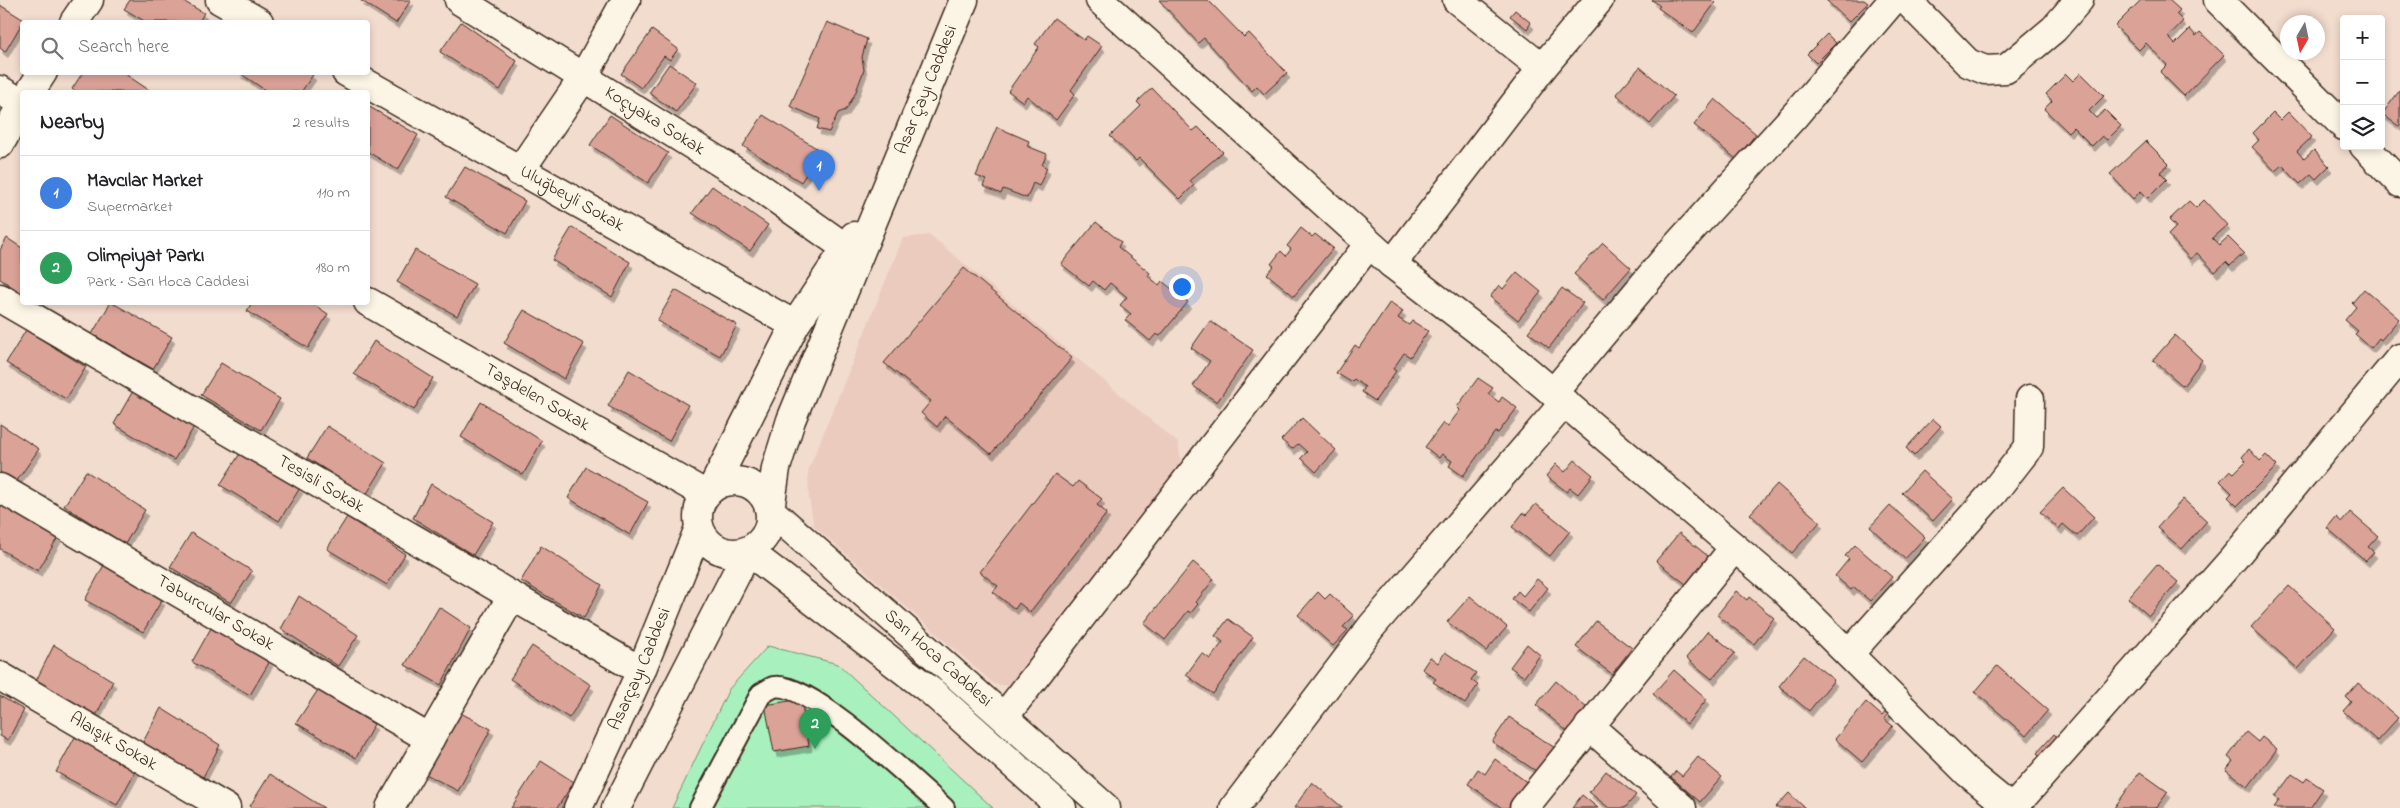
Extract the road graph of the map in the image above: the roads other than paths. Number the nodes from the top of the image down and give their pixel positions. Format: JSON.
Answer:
{"nodes":[{"id":1,"x":89,"y":0,"type":"edge"},
{"id":2,"x":220,"y":0,"type":"edge"},
{"id":3,"x":459,"y":0,"type":"edge"},
{"id":4,"x":626,"y":0,"type":"edge"},
{"id":5,"x":964,"y":0,"type":"edge"},
{"id":6,"x":1100,"y":0,"type":"edge"},
{"id":7,"x":1457,"y":0,"type":"edge"},
{"id":8,"x":1599,"y":0,"type":"edge"},
{"id":9,"x":1893,"y":0,"type":"edge"},
{"id":10,"x":1906,"y":0,"type":"edge"},
{"id":11,"x":2079,"y":0,"type":"edge"},
{"id":12,"x":2218,"y":0,"type":"edge"},
{"id":13,"x":75,"y":20,"type":"edge"},
{"id":14,"x":256,"y":20,"type":"edge"},
{"id":15,"x":1542,"y":68,"type":"junction"},
{"id":16,"x":41,"y":75,"type":"edge"},
{"id":17,"x":351,"y":75,"type":"edge"},
{"id":18,"x":583,"y":78,"type":"junction"},
{"id":19,"x":0,"y":90,"type":"edge"},
{"id":20,"x":31,"y":90,"type":"edge"},
{"id":21,"x":20,"y":103,"type":"edge"},
{"id":22,"x":20,"y":108,"type":"edge"},
{"id":23,"x":2340,"y":122,"type":"edge"},
{"id":24,"x":0,"y":144,"type":"edge"},
{"id":25,"x":2368,"y":150,"type":"edge"},
{"id":26,"x":519,"y":172,"type":"junction"},
{"id":27,"x":890,"y":180,"type":"junction"},
{"id":28,"x":2400,"y":183,"type":"edge"},
{"id":29,"x":1369,"y":244,"type":"junction"},
{"id":30,"x":846,"y":248,"type":"junction"},
{"id":31,"x":1392,"y":264,"type":"junction"},
{"id":32,"x":0,"y":298,"type":"edge"},
{"id":33,"x":370,"y":303,"type":"edge"},
{"id":34,"x":795,"y":325,"type":"junction"},
{"id":35,"x":2400,"y":358,"type":"edge"},
{"id":36,"x":1559,"y":398,"type":"junction"},
{"id":37,"x":2030,"y":399,"type":"dead end"},
{"id":38,"x":0,"y":488,"type":"edge"},
{"id":39,"x":709,"y":490,"type":"junction"},
{"id":40,"x":770,"y":510,"type":"junction"},
{"id":41,"x":699,"y":528,"type":"junction"},
{"id":42,"x":1734,"y":548,"type":"junction"},
{"id":43,"x":748,"y":551,"type":"junction"},
{"id":44,"x":512,"y":596,"type":"junction"},
{"id":45,"x":1848,"y":654,"type":"junction"},
{"id":46,"x":641,"y":671,"type":"junction"},
{"id":47,"x":0,"y":676,"type":"edge"},
{"id":48,"x":1004,"y":717,"type":"junction"},
{"id":49,"x":1589,"y":726,"type":"junction"},
{"id":50,"x":430,"y":739,"type":"junction"},
{"id":51,"x":226,"y":808,"type":"edge"},
{"id":52,"x":390,"y":808,"type":"edge"},
{"id":53,"x":578,"y":808,"type":"edge"},
{"id":54,"x":616,"y":808,"type":"edge"},
{"id":55,"x":700,"y":808,"type":"edge"},
{"id":56,"x":944,"y":808,"type":"edge"},
{"id":57,"x":1062,"y":808,"type":"edge"},
{"id":58,"x":1106,"y":808,"type":"edge"},
{"id":59,"x":1234,"y":808,"type":"edge"},
{"id":60,"x":1524,"y":808,"type":"edge"},
{"id":61,"x":1682,"y":808,"type":"edge"},
{"id":62,"x":2012,"y":808,"type":"edge"}],
"edges":[{"from":1,"to":13,"type":"street"},
{"from":2,"to":14,"type":"street"},
{"from":3,"to":18,"type":"street","name":"Koçyaka Sokak"},
{"from":4,"to":18,"type":"street"},
{"from":5,"to":27,"type":"street","name":"Asar Çayı Caddesi"},
{"from":6,"to":29,"type":"street"},
{"from":7,"to":15,"type":"street"},
{"from":8,"to":15,"type":"street"},
{"from":9,"to":36,"type":"street"},
{"from":10,"to":11,"type":"street"},
{"from":12,"to":23,"type":"street"},
{"from":15,"to":31,"type":"street"},
{"from":16,"to":20,"type":"street"},
{"from":17,"to":26,"type":"street","name":"Uluğbeyli Sokak"},
{"from":18,"to":26,"type":"street"},
{"from":18,"to":30,"type":"street","name":"Koçyaka Sokak"},
{"from":19,"to":21,"type":"street"},
{"from":22,"to":24,"type":"street"},
{"from":25,"to":28,"type":"street"},
{"from":26,"to":34,"type":"street","name":"Uluğbeyli Sokak"},
{"from":27,"to":30,"type":"street"},
{"from":27,"to":40,"type":"street"},
{"from":29,"to":31,"type":"street"},
{"from":29,"to":48,"type":"street"},
{"from":30,"to":34,"type":"street"},
{"from":31,"to":36,"type":"street"},
{"from":32,"to":44,"type":"street","name":"Tesisli Sokak"},
{"from":33,"to":39,"type":"street","name":"Taşdelen Sokak"},
{"from":34,"to":39,"type":"street"},
{"from":35,"to":62,"type":"street"},
{"from":36,"to":42,"type":"street"},
{"from":36,"to":59,"type":"street"},
{"from":37,"to":45,"type":"street"},
{"from":38,"to":50,"type":"street","name":"Taburcular Sokak"},
{"from":39,"to":40,"type":"street"},
{"from":39,"to":41,"type":"street"},
{"from":40,"to":43,"type":"street"},
{"from":40,"to":48,"type":"street","name":"Sarı Hoca Caddesi"},
{"from":41,"to":43,"type":"street"},
{"from":41,"to":46,"type":"street","name":"Asarçayı Caddesi"},
{"from":42,"to":45,"type":"street"},
{"from":42,"to":49,"type":"street"},
{"from":43,"to":54,"type":"street"},
{"from":43,"to":57,"type":"street","name":"Sarı Hoca Caddesi"},
{"from":44,"to":46,"type":"street","name":"Tesisli Sokak"},
{"from":44,"to":50,"type":"street"},
{"from":45,"to":62,"type":"street"},
{"from":46,"to":53,"type":"street","name":"Asarçayı Caddesi"},
{"from":47,"to":51,"type":"street","name":"Alaışık Sokak"},
{"from":48,"to":58,"type":"street","name":"Sarı Hoca Caddesi"},
{"from":49,"to":60,"type":"street"},
{"from":49,"to":61,"type":"street"},
{"from":50,"to":52,"type":"street"},
{"from":55,"to":56,"type":"street"}]}
